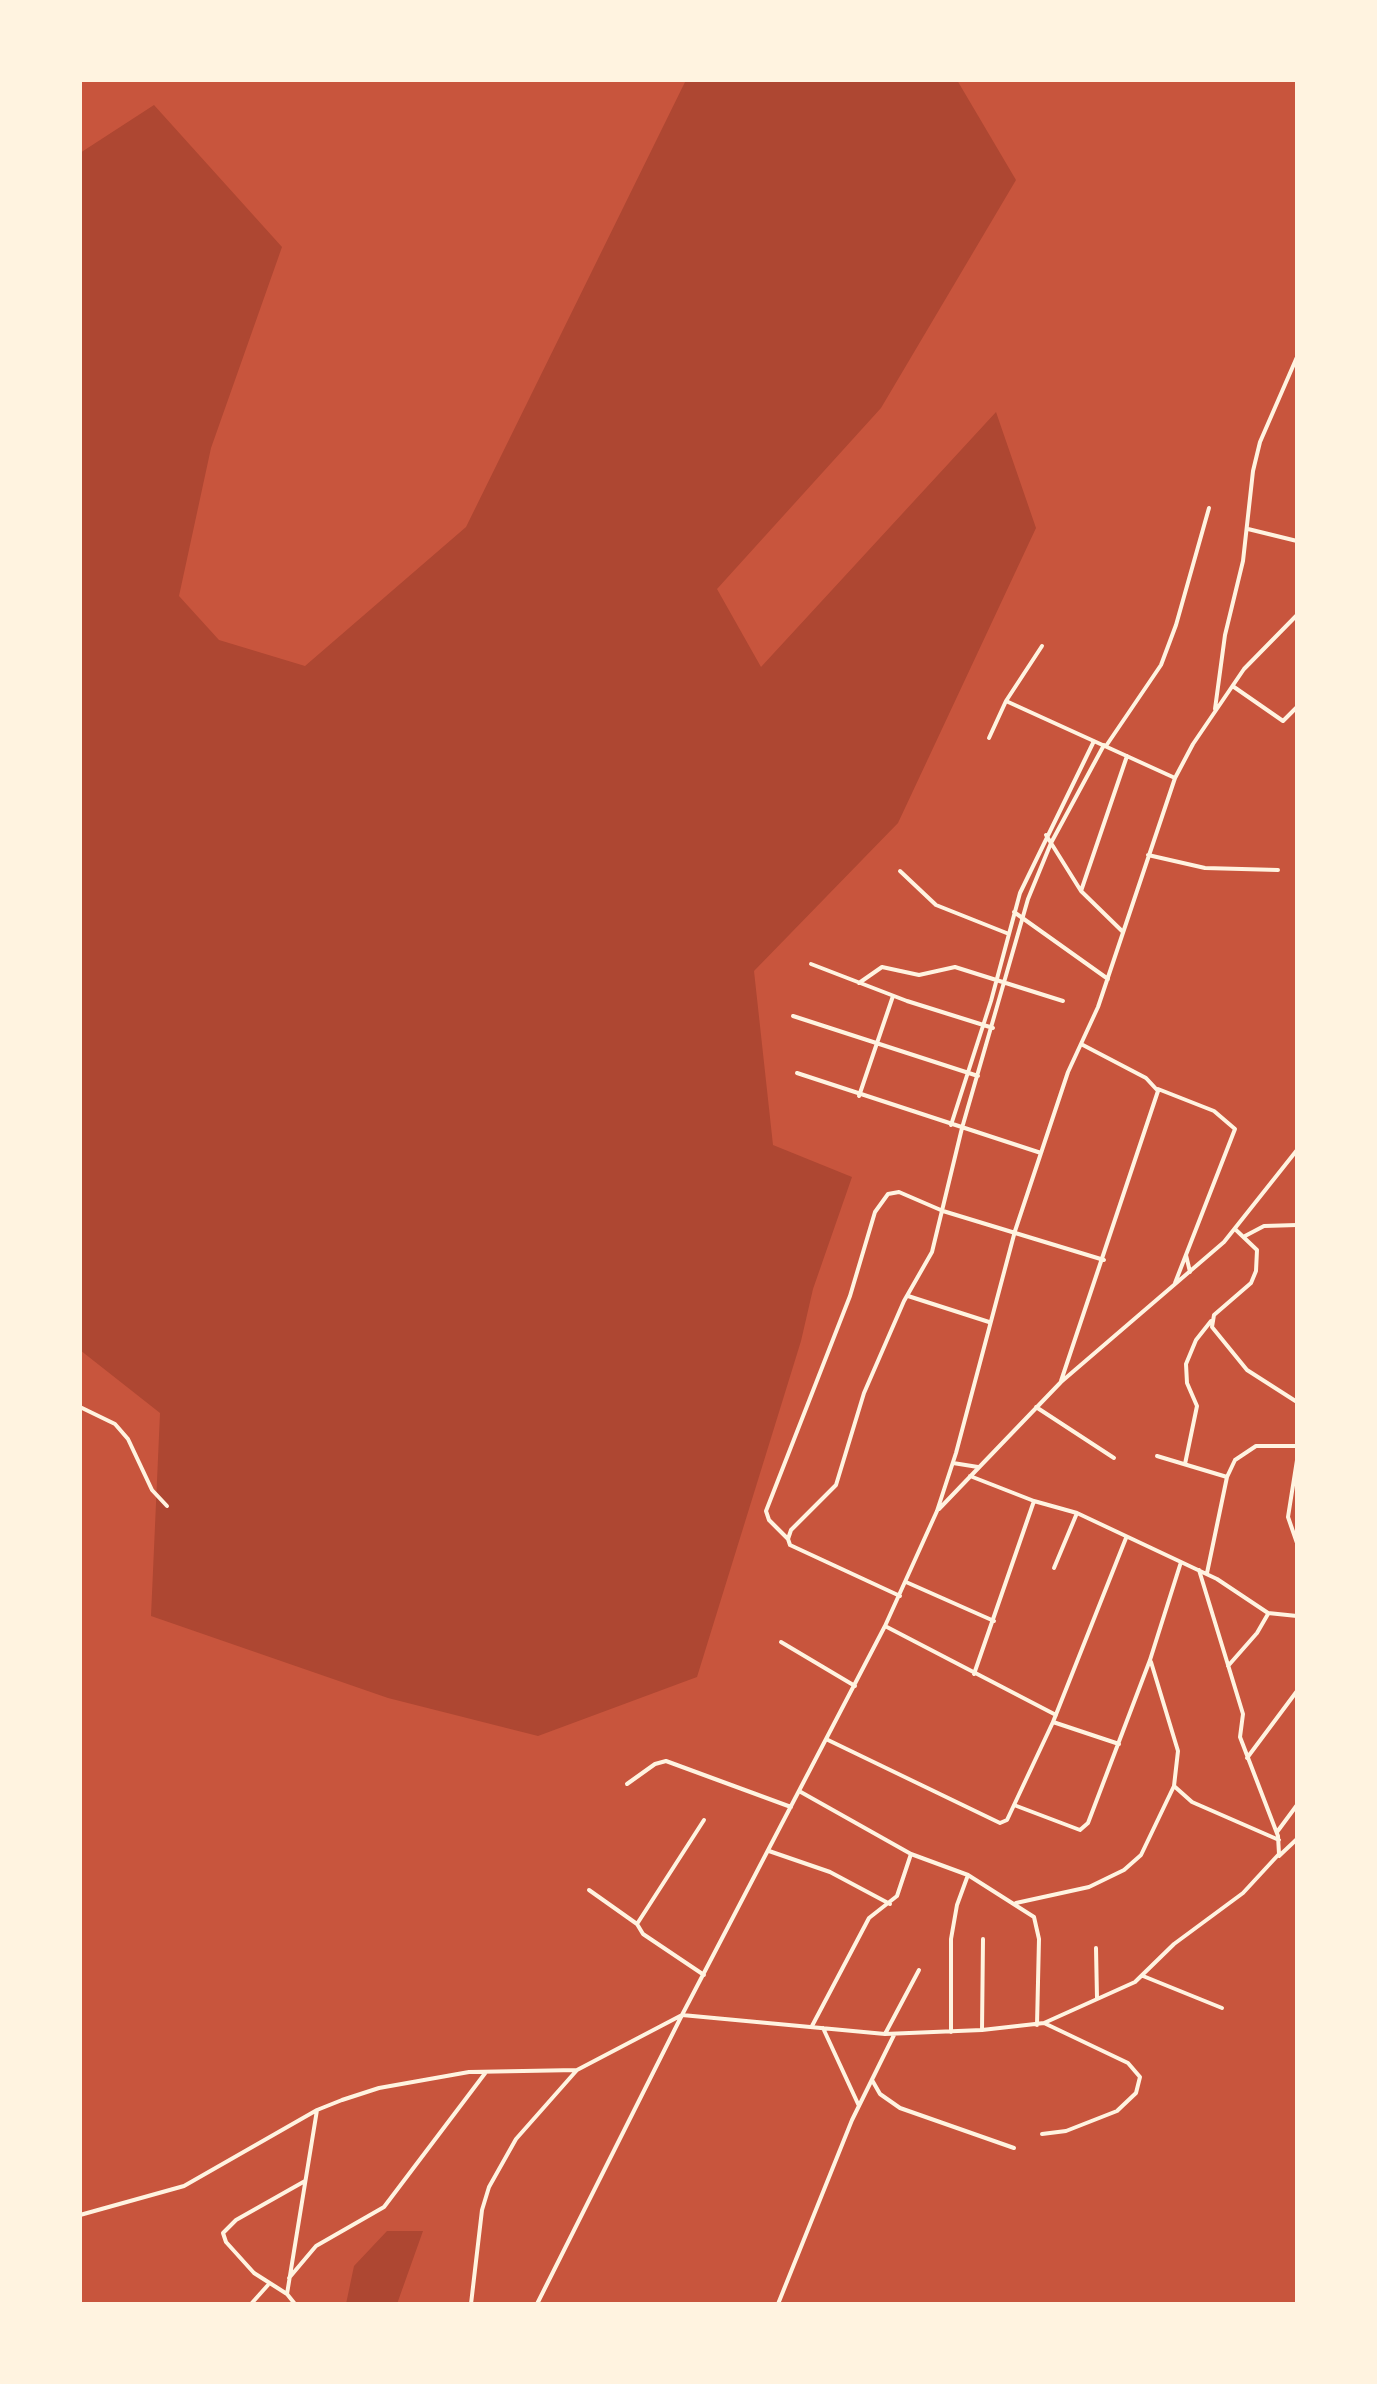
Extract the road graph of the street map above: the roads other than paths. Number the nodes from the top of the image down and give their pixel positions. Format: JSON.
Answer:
{"nodes":[{"id":1,"x":1297,"y":357,"type":"edge"},
{"id":2,"x":1294,"y":369,"type":"edge"},
{"id":3,"x":1209,"y":508,"type":"dead end"},
{"id":4,"x":1248,"y":529,"type":"junction"},
{"id":5,"x":1297,"y":541,"type":"edge"},
{"id":6,"x":1297,"y":615,"type":"edge"},
{"id":7,"x":1042,"y":646,"type":"dead end"},
{"id":8,"x":1234,"y":687,"type":"junction"},
{"id":9,"x":1006,"y":701,"type":"junction"},
{"id":10,"x":1297,"y":707,"type":"edge"},
{"id":11,"x":1215,"y":711,"type":"junction"},
{"id":12,"x":989,"y":738,"type":"dead end"},
{"id":13,"x":1094,"y":741,"type":"junction"},
{"id":14,"x":1105,"y":746,"type":"junction"},
{"id":15,"x":1127,"y":756,"type":"junction"},
{"id":16,"x":1175,"y":778,"type":"junction"},
{"id":17,"x":1046,"y":835,"type":"junction"},
{"id":18,"x":1051,"y":843,"type":"junction"},
{"id":19,"x":1148,"y":855,"type":"junction"},
{"id":20,"x":1278,"y":870,"type":"dead end"},
{"id":21,"x":900,"y":871,"type":"dead end"},
{"id":22,"x":1081,"y":891,"type":"junction"},
{"id":23,"x":1014,"y":912,"type":"junction"},
{"id":24,"x":1023,"y":918,"type":"junction"},
{"id":25,"x":1123,"y":932,"type":"junction"},
{"id":26,"x":1009,"y":934,"type":"junction"},
{"id":27,"x":811,"y":964,"type":"dead end"},
{"id":28,"x":1108,"y":979,"type":"junction"},
{"id":29,"x":997,"y":980,"type":"junction"},
{"id":30,"x":1006,"y":982,"type":"junction"},
{"id":31,"x":859,"y":983,"type":"junction"},
{"id":32,"x":893,"y":996,"type":"junction"},
{"id":33,"x":1063,"y":1001,"type":"dead end"},
{"id":34,"x":793,"y":1016,"type":"dead end"},
{"id":35,"x":984,"y":1025,"type":"junction"},
{"id":36,"x":993,"y":1028,"type":"junction"},
{"id":37,"x":1081,"y":1044,"type":"junction"},
{"id":38,"x":877,"y":1045,"type":"junction"},
{"id":39,"x":797,"y":1073,"type":"dead end"},
{"id":40,"x":968,"y":1073,"type":"junction"},
{"id":41,"x":978,"y":1076,"type":"junction"},
{"id":42,"x":1157,"y":1088,"type":"junction"},
{"id":43,"x":859,"y":1096,"type":"junction"},
{"id":44,"x":951,"y":1125,"type":"junction"},
{"id":45,"x":962,"y":1128,"type":"junction"},
{"id":46,"x":1297,"y":1150,"type":"edge"},
{"id":47,"x":1041,"y":1153,"type":"junction"},
{"id":48,"x":943,"y":1211,"type":"junction"},
{"id":49,"x":1297,"y":1225,"type":"edge"},
{"id":50,"x":1236,"y":1230,"type":"junction"},
{"id":51,"x":1015,"y":1231,"type":"junction"},
{"id":52,"x":1245,"y":1236,"type":"junction"},
{"id":53,"x":1186,"y":1253,"type":"junction"},
{"id":54,"x":1104,"y":1260,"type":"junction"},
{"id":55,"x":1190,"y":1272,"type":"junction"},
{"id":56,"x":1174,"y":1285,"type":"junction"},
{"id":57,"x":908,"y":1296,"type":"junction"},
{"id":58,"x":1211,"y":1321,"type":"junction"},
{"id":59,"x":989,"y":1322,"type":"junction"},
{"id":60,"x":1061,"y":1382,"type":"junction"},
{"id":61,"x":1297,"y":1402,"type":"edge"},
{"id":62,"x":80,"y":1407,"type":"edge"},
{"id":63,"x":1036,"y":1407,"type":"junction"},
{"id":64,"x":1297,"y":1446,"type":"edge"},
{"id":65,"x":1157,"y":1456,"type":"dead end"},
{"id":66,"x":1114,"y":1458,"type":"dead end"},
{"id":67,"x":1297,"y":1460,"type":"edge"},
{"id":68,"x":953,"y":1463,"type":"junction"},
{"id":69,"x":1185,"y":1464,"type":"junction"},
{"id":70,"x":978,"y":1467,"type":"junction"},
{"id":71,"x":970,"y":1476,"type":"junction"},
{"id":72,"x":1227,"y":1477,"type":"junction"},
{"id":73,"x":1034,"y":1501,"type":"junction"},
{"id":74,"x":167,"y":1506,"type":"dead end"},
{"id":75,"x":937,"y":1511,"type":"junction"},
{"id":76,"x":1077,"y":1513,"type":"junction"},
{"id":77,"x":1126,"y":1537,"type":"junction"},
{"id":78,"x":788,"y":1539,"type":"junction"},
{"id":79,"x":1297,"y":1543,"type":"edge"},
{"id":80,"x":1181,"y":1562,"type":"junction"},
{"id":81,"x":1054,"y":1568,"type":"dead end"},
{"id":82,"x":1199,"y":1570,"type":"junction"},
{"id":83,"x":1207,"y":1573,"type":"junction"},
{"id":84,"x":906,"y":1582,"type":"junction"},
{"id":85,"x":900,"y":1596,"type":"junction"},
{"id":86,"x":1268,"y":1613,"type":"junction"},
{"id":87,"x":1297,"y":1616,"type":"edge"},
{"id":88,"x":994,"y":1621,"type":"junction"},
{"id":89,"x":885,"y":1626,"type":"junction"},
{"id":90,"x":781,"y":1642,"type":"dead end"},
{"id":91,"x":1150,"y":1660,"type":"junction"},
{"id":92,"x":1228,"y":1666,"type":"junction"},
{"id":93,"x":974,"y":1674,"type":"junction"},
{"id":94,"x":855,"y":1686,"type":"junction"},
{"id":95,"x":1297,"y":1691,"type":"edge"},
{"id":96,"x":1056,"y":1715,"type":"junction"},
{"id":97,"x":1053,"y":1722,"type":"junction"},
{"id":98,"x":828,"y":1740,"type":"junction"},
{"id":99,"x":1119,"y":1744,"type":"junction"},
{"id":100,"x":1247,"y":1758,"type":"junction"},
{"id":101,"x":627,"y":1784,"type":"dead end"},
{"id":102,"x":1174,"y":1786,"type":"junction"},
{"id":103,"x":799,"y":1791,"type":"junction"},
{"id":104,"x":1014,"y":1805,"type":"junction"},
{"id":105,"x":1297,"y":1805,"type":"edge"},
{"id":106,"x":791,"y":1807,"type":"junction"},
{"id":107,"x":704,"y":1820,"type":"dead end"},
{"id":108,"x":1277,"y":1832,"type":"junction"},
{"id":109,"x":1297,"y":1839,"type":"edge"},
{"id":110,"x":1279,"y":1840,"type":"junction"},
{"id":111,"x":769,"y":1851,"type":"junction"},
{"id":112,"x":911,"y":1854,"type":"junction"},
{"id":113,"x":1278,"y":1858,"type":"junction"},
{"id":114,"x":968,"y":1875,"type":"junction"},
{"id":115,"x":589,"y":1890,"type":"dead end"},
{"id":116,"x":1016,"y":1903,"type":"junction"},
{"id":117,"x":890,"y":1904,"type":"junction"},
{"id":118,"x":637,"y":1924,"type":"junction"},
{"id":119,"x":983,"y":1939,"type":"dead end"},
{"id":120,"x":1096,"y":1948,"type":"dead end"},
{"id":121,"x":919,"y":1970,"type":"dead end"},
{"id":122,"x":704,"y":1975,"type":"junction"},
{"id":123,"x":1143,"y":1976,"type":"junction"},
{"id":124,"x":1097,"y":1998,"type":"junction"},
{"id":125,"x":1222,"y":2008,"type":"dead end"},
{"id":126,"x":682,"y":2015,"type":"junction"},
{"id":127,"x":1044,"y":2023,"type":"junction"},
{"id":128,"x":1037,"y":2025,"type":"junction"},
{"id":129,"x":812,"y":2026,"type":"junction"},
{"id":130,"x":822,"y":2027,"type":"junction"},
{"id":131,"x":982,"y":2030,"type":"junction"},
{"id":132,"x":951,"y":2032,"type":"junction"},
{"id":133,"x":885,"y":2034,"type":"junction"},
{"id":134,"x":894,"y":2035,"type":"junction"},
{"id":135,"x":577,"y":2070,"type":"junction"},
{"id":136,"x":486,"y":2072,"type":"junction"},
{"id":137,"x":872,"y":2080,"type":"junction"},
{"id":138,"x":859,"y":2106,"type":"junction"},
{"id":139,"x":317,"y":2110,"type":"junction"},
{"id":140,"x":1042,"y":2134,"type":"dead end"},
{"id":141,"x":1014,"y":2148,"type":"dead end"},
{"id":142,"x":305,"y":2181,"type":"junction"},
{"id":143,"x":80,"y":2215,"type":"edge"},
{"id":144,"x":289,"y":2278,"type":"junction"},
{"id":145,"x":268,"y":2284,"type":"junction"},
{"id":146,"x":287,"y":2294,"type":"junction"},
{"id":147,"x":251,"y":2304,"type":"edge"},
{"id":148,"x":295,"y":2304,"type":"edge"},
{"id":149,"x":471,"y":2304,"type":"edge"},
{"id":150,"x":537,"y":2304,"type":"edge"},
{"id":151,"x":778,"y":2304,"type":"edge"}],
"edges":[{"from":1,"to":2,"type":"street"},
{"from":2,"to":4,"type":"street"},
{"from":3,"to":14,"type":"street"},
{"from":4,"to":5,"type":"street"},
{"from":4,"to":11,"type":"street"},
{"from":6,"to":8,"type":"street"},
{"from":7,"to":9,"type":"street"},
{"from":8,"to":10,"type":"street"},
{"from":8,"to":11,"type":"street"},
{"from":9,"to":12,"type":"street"},
{"from":9,"to":13,"type":"street"},
{"from":11,"to":16,"type":"street"},
{"from":13,"to":14,"type":"street"},
{"from":13,"to":17,"type":"street"},
{"from":14,"to":15,"type":"street"},
{"from":14,"to":18,"type":"street"},
{"from":15,"to":16,"type":"street"},
{"from":15,"to":22,"type":"street"},
{"from":16,"to":19,"type":"street"},
{"from":17,"to":18,"type":"street"},
{"from":17,"to":23,"type":"street"},
{"from":18,"to":22,"type":"street"},
{"from":18,"to":24,"type":"street"},
{"from":19,"to":20,"type":"street"},
{"from":19,"to":25,"type":"street"},
{"from":21,"to":26,"type":"street"},
{"from":22,"to":25,"type":"street"},
{"from":23,"to":24,"type":"street"},
{"from":23,"to":26,"type":"street"},
{"from":24,"to":28,"type":"street"},
{"from":24,"to":30,"type":"street"},
{"from":25,"to":28,"type":"street"},
{"from":26,"to":29,"type":"street"},
{"from":27,"to":31,"type":"street"},
{"from":28,"to":37,"type":"street"},
{"from":29,"to":30,"type":"street"},
{"from":29,"to":31,"type":"street"},
{"from":29,"to":35,"type":"street"},
{"from":30,"to":33,"type":"street"},
{"from":30,"to":36,"type":"street"},
{"from":31,"to":32,"type":"street"},
{"from":32,"to":35,"type":"street"},
{"from":32,"to":38,"type":"street"},
{"from":34,"to":38,"type":"street"},
{"from":35,"to":36,"type":"street"},
{"from":35,"to":40,"type":"street"},
{"from":36,"to":41,"type":"street"},
{"from":37,"to":42,"type":"street"},
{"from":37,"to":47,"type":"street"},
{"from":38,"to":40,"type":"street"},
{"from":38,"to":43,"type":"street"},
{"from":39,"to":43,"type":"street"},
{"from":40,"to":41,"type":"street"},
{"from":40,"to":44,"type":"street"},
{"from":41,"to":45,"type":"street"},
{"from":42,"to":53,"type":"street"},
{"from":42,"to":54,"type":"street"},
{"from":43,"to":44,"type":"street"},
{"from":44,"to":45,"type":"street"},
{"from":45,"to":47,"type":"street"},
{"from":45,"to":48,"type":"street"},
{"from":46,"to":50,"type":"street"},
{"from":47,"to":51,"type":"street"},
{"from":48,"to":51,"type":"street"},
{"from":48,"to":57,"type":"street"},
{"from":48,"to":78,"type":"street"},
{"from":49,"to":52,"type":"street"},
{"from":50,"to":52,"type":"street"},
{"from":50,"to":55,"type":"street"},
{"from":51,"to":54,"type":"street"},
{"from":51,"to":59,"type":"street"},
{"from":52,"to":58,"type":"street"},
{"from":53,"to":55,"type":"street"},
{"from":53,"to":56,"type":"street"},
{"from":54,"to":60,"type":"street"},
{"from":55,"to":56,"type":"street"},
{"from":56,"to":60,"type":"street"},
{"from":57,"to":59,"type":"street"},
{"from":57,"to":78,"type":"street"},
{"from":58,"to":61,"type":"street"},
{"from":58,"to":69,"type":"street"},
{"from":59,"to":68,"type":"street"},
{"from":60,"to":63,"type":"street"},
{"from":62,"to":74,"type":"street"},
{"from":63,"to":66,"type":"street"},
{"from":63,"to":70,"type":"street"},
{"from":64,"to":72,"type":"street"},
{"from":65,"to":69,"type":"street"},
{"from":67,"to":79,"type":"street"},
{"from":68,"to":70,"type":"street"},
{"from":68,"to":75,"type":"street"},
{"from":69,"to":72,"type":"street"},
{"from":70,"to":71,"type":"street"},
{"from":71,"to":73,"type":"street"},
{"from":71,"to":75,"type":"street"},
{"from":72,"to":83,"type":"street"},
{"from":73,"to":76,"type":"street"},
{"from":73,"to":88,"type":"street"},
{"from":75,"to":84,"type":"street"},
{"from":76,"to":77,"type":"street"},
{"from":76,"to":81,"type":"street"},
{"from":77,"to":80,"type":"street"},
{"from":77,"to":96,"type":"street"},
{"from":78,"to":85,"type":"street"},
{"from":80,"to":82,"type":"street"},
{"from":80,"to":91,"type":"street"},
{"from":82,"to":83,"type":"street"},
{"from":82,"to":92,"type":"street"},
{"from":83,"to":86,"type":"street"},
{"from":84,"to":85,"type":"street"},
{"from":84,"to":88,"type":"street"},
{"from":85,"to":89,"type":"street"},
{"from":86,"to":87,"type":"street"},
{"from":86,"to":92,"type":"street"},
{"from":88,"to":93,"type":"street"},
{"from":89,"to":93,"type":"street"},
{"from":89,"to":94,"type":"street"},
{"from":90,"to":94,"type":"street"},
{"from":91,"to":99,"type":"street"},
{"from":91,"to":102,"type":"street"},
{"from":92,"to":100,"type":"street"},
{"from":93,"to":96,"type":"street"},
{"from":94,"to":98,"type":"street"},
{"from":95,"to":100,"type":"street"},
{"from":96,"to":97,"type":"street"},
{"from":97,"to":99,"type":"street"},
{"from":97,"to":104,"type":"street"},
{"from":98,"to":103,"type":"street"},
{"from":98,"to":104,"type":"street"},
{"from":99,"to":104,"type":"street"},
{"from":100,"to":108,"type":"street"},
{"from":101,"to":106,"type":"street"},
{"from":102,"to":110,"type":"street"},
{"from":102,"to":116,"type":"street"},
{"from":103,"to":106,"type":"street"},
{"from":103,"to":112,"type":"street"},
{"from":105,"to":108,"type":"street"},
{"from":106,"to":111,"type":"street"},
{"from":107,"to":118,"type":"street"},
{"from":108,"to":110,"type":"street"},
{"from":109,"to":113,"type":"street"},
{"from":110,"to":113,"type":"street"},
{"from":111,"to":117,"type":"street"},
{"from":111,"to":122,"type":"street"},
{"from":112,"to":114,"type":"street"},
{"from":112,"to":117,"type":"street"},
{"from":113,"to":123,"type":"street"},
{"from":114,"to":116,"type":"street"},
{"from":114,"to":132,"type":"street"},
{"from":115,"to":118,"type":"street"},
{"from":116,"to":128,"type":"street"},
{"from":117,"to":129,"type":"street"},
{"from":118,"to":122,"type":"street"},
{"from":119,"to":131,"type":"street"},
{"from":120,"to":124,"type":"street"},
{"from":121,"to":133,"type":"street"},
{"from":122,"to":126,"type":"street"},
{"from":123,"to":124,"type":"street"},
{"from":123,"to":125,"type":"street"},
{"from":124,"to":127,"type":"street"},
{"from":126,"to":129,"type":"street"},
{"from":126,"to":135,"type":"street"},
{"from":126,"to":150,"type":"street"},
{"from":127,"to":128,"type":"street"},
{"from":127,"to":140,"type":"street"},
{"from":128,"to":131,"type":"street"},
{"from":129,"to":130,"type":"street"},
{"from":130,"to":133,"type":"street"},
{"from":130,"to":138,"type":"street"},
{"from":131,"to":132,"type":"street"},
{"from":132,"to":134,"type":"street"},
{"from":133,"to":134,"type":"street"},
{"from":134,"to":137,"type":"street"},
{"from":135,"to":136,"type":"street"},
{"from":135,"to":149,"type":"street"},
{"from":136,"to":139,"type":"street"},
{"from":136,"to":144,"type":"street"},
{"from":137,"to":138,"type":"street"},
{"from":137,"to":141,"type":"street"},
{"from":138,"to":151,"type":"street"},
{"from":139,"to":142,"type":"street"},
{"from":139,"to":143,"type":"street"},
{"from":142,"to":144,"type":"street"},
{"from":142,"to":145,"type":"street"},
{"from":144,"to":146,"type":"street"},
{"from":145,"to":146,"type":"street"},
{"from":145,"to":147,"type":"street"},
{"from":146,"to":148,"type":"street"}]}
